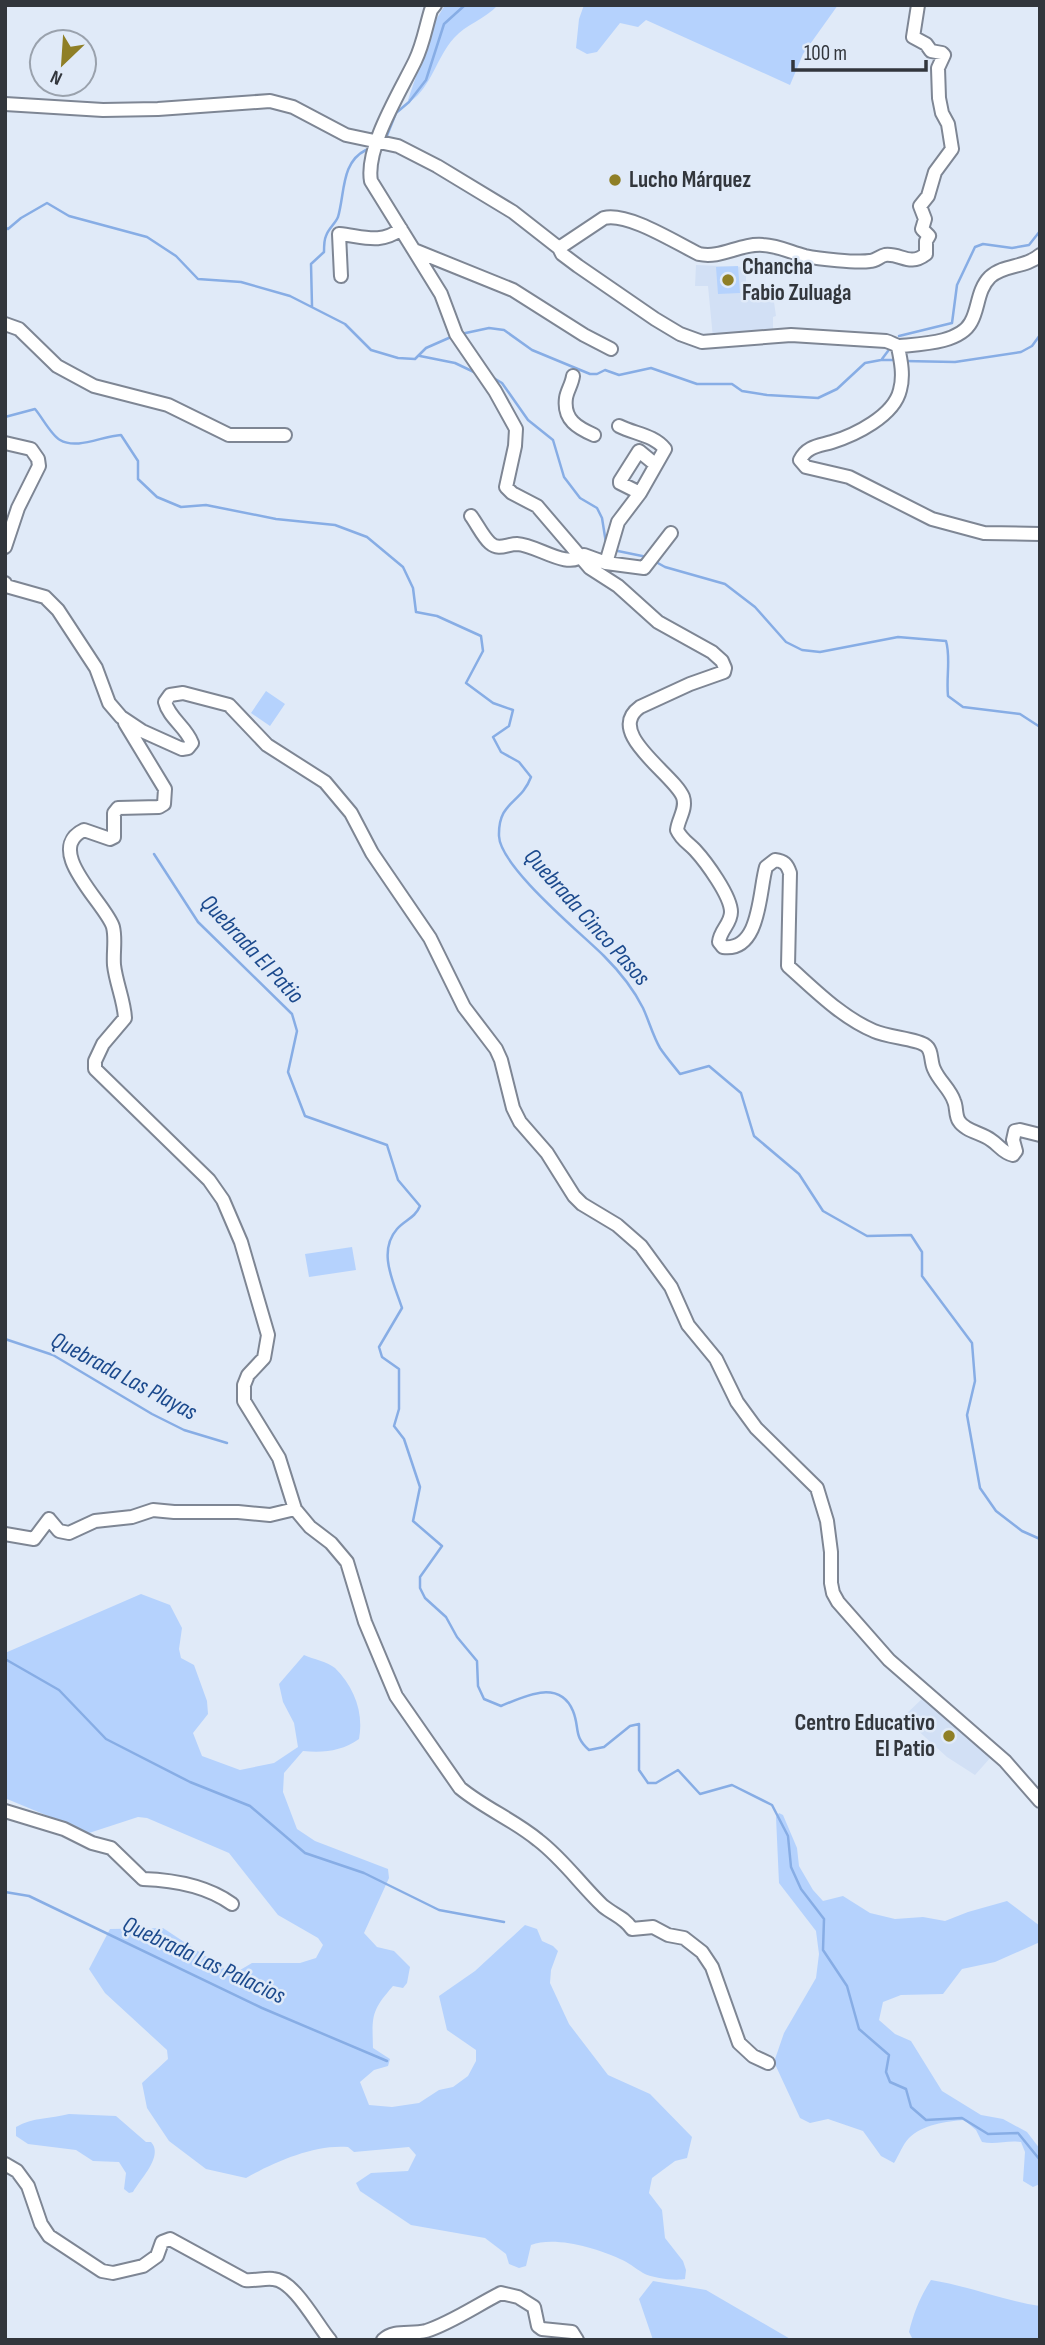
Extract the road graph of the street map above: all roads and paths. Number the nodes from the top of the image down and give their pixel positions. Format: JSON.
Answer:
{"nodes":[{"id":1,"x":435,"y":5,"type":"edge"},
{"id":2,"x":918,"y":5,"type":"edge"},
{"id":3,"x":5,"y":104,"type":"edge"},
{"id":4,"x":378,"y":141,"type":"junction"},
{"id":5,"x":401,"y":229,"type":"junction"},
{"id":6,"x":559,"y":248,"type":"junction"},
{"id":7,"x":414,"y":250,"type":"junction"},
{"id":8,"x":1040,"y":255,"type":"edge"},
{"id":9,"x":341,"y":276,"type":"dead end"},
{"id":10,"x":5,"y":324,"type":"edge"},
{"id":11,"x":898,"y":347,"type":"junction"},
{"id":12,"x":611,"y":349,"type":"dead end"},
{"id":13,"x":573,"y":376,"type":"dead end"},
{"id":14,"x":619,"y":426,"type":"dead end"},
{"id":15,"x":285,"y":435,"type":"dead end"},
{"id":16,"x":594,"y":435,"type":"dead end"},
{"id":17,"x":5,"y":443,"type":"edge"},
{"id":18,"x":656,"y":464,"type":"junction"},
{"id":19,"x":640,"y":493,"type":"junction"},
{"id":20,"x":471,"y":516,"type":"dead end"},
{"id":21,"x":671,"y":533,"type":"dead end"},
{"id":22,"x":1040,"y":534,"type":"edge"},
{"id":23,"x":5,"y":547,"type":"edge"},
{"id":24,"x":608,"y":554,"type":"junction"},
{"id":25,"x":582,"y":558,"type":"junction"},
{"id":26,"x":5,"y":583,"type":"edge"},
{"id":27,"x":121,"y":718,"type":"junction"},
{"id":28,"x":1040,"y":1135,"type":"edge"},
{"id":29,"x":295,"y":1509,"type":"junction"},
{"id":30,"x":5,"y":1534,"type":"edge"},
{"id":31,"x":1040,"y":1801,"type":"edge"},
{"id":32,"x":5,"y":1811,"type":"edge"},
{"id":33,"x":232,"y":1904,"type":"dead end"},
{"id":34,"x":768,"y":2063,"type":"dead end"},
{"id":35,"x":5,"y":2164,"type":"edge"},
{"id":36,"x":330,"y":2340,"type":"edge"},
{"id":37,"x":383,"y":2340,"type":"edge"},
{"id":38,"x":577,"y":2340,"type":"edge"}],
"edges":[{"from":1,"to":4,"type":"street"},
{"from":2,"to":6,"type":"street"},
{"from":3,"to":4,"type":"street"},
{"from":4,"to":5,"type":"street"},
{"from":4,"to":6,"type":"street"},
{"from":5,"to":7,"type":"street"},
{"from":5,"to":9,"type":"street"},
{"from":6,"to":11,"type":"street"},
{"from":7,"to":12,"type":"street"},
{"from":7,"to":25,"type":"street"},
{"from":8,"to":11,"type":"street"},
{"from":10,"to":15,"type":"street"},
{"from":11,"to":22,"type":"street"},
{"from":13,"to":16,"type":"street"},
{"from":14,"to":18,"type":"street"},
{"from":17,"to":23,"type":"street"},
{"from":18,"to":19,"type":"street"},
{"from":18,"to":19,"type":"street"},
{"from":19,"to":24,"type":"street"},
{"from":20,"to":25,"type":"street"},
{"from":21,"to":24,"type":"street"},
{"from":24,"to":25,"type":"street"},
{"from":25,"to":28,"type":"street"},
{"from":26,"to":27,"type":"street"},
{"from":27,"to":29,"type":"street"},
{"from":27,"to":31,"type":"street"},
{"from":29,"to":30,"type":"street"},
{"from":29,"to":34,"type":"street"},
{"from":32,"to":33,"type":"street"},
{"from":35,"to":36,"type":"street"},
{"from":37,"to":38,"type":"street"}]}
